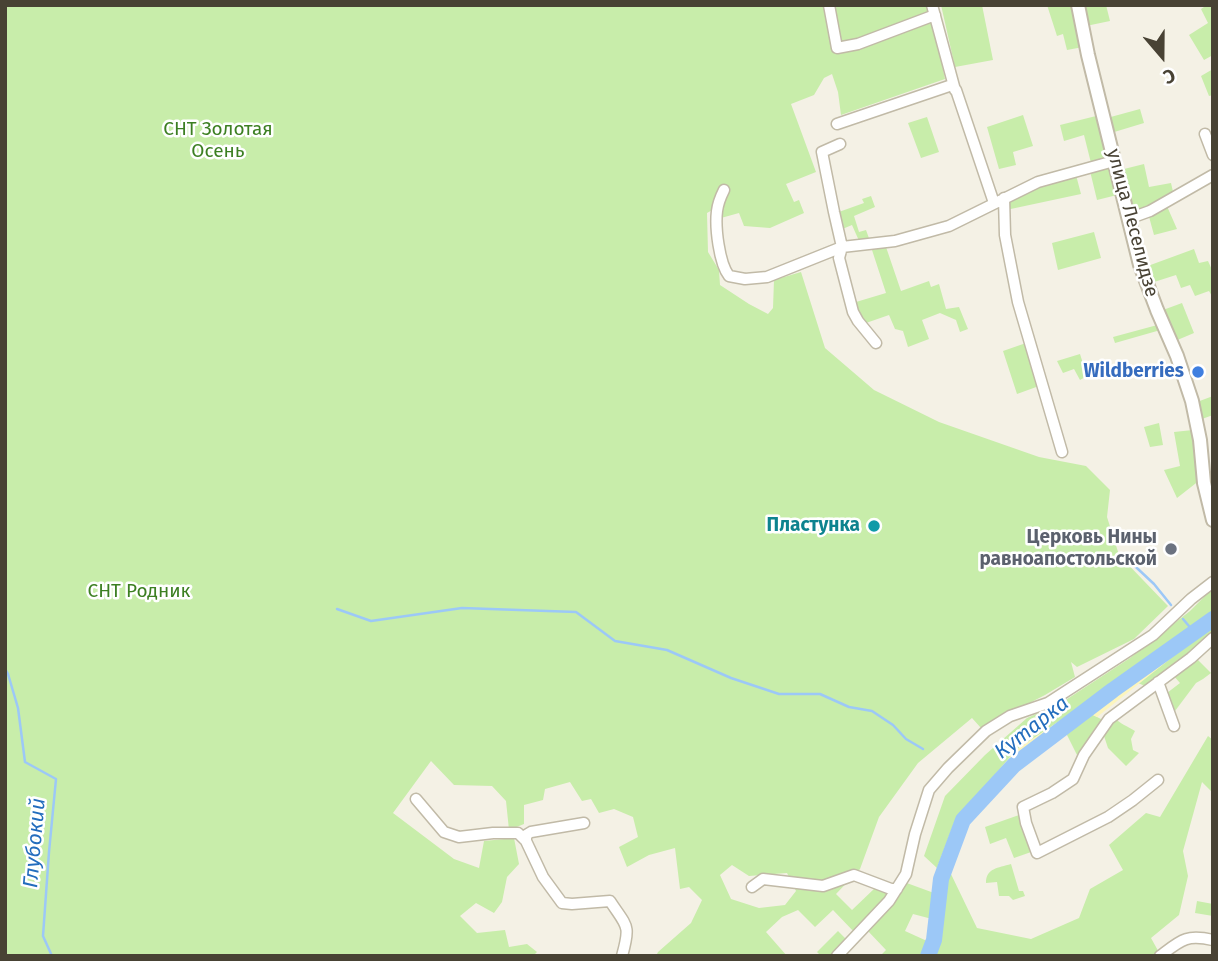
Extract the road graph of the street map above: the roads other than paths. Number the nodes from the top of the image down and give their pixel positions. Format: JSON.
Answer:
{"nodes":[{"id":1,"x":829,"y":5,"type":"edge"},
{"id":2,"x":1078,"y":5,"type":"edge"},
{"id":3,"x":934,"y":10,"type":"edge"},
{"id":4,"x":956,"y":90,"type":"junction"},
{"id":5,"x":837,"y":124,"type":"dead end"},
{"id":6,"x":1205,"y":134,"type":"dead end"},
{"id":7,"x":840,"y":144,"type":"dead end"},
{"id":8,"x":1213,"y":155,"type":"edge"},
{"id":9,"x":1114,"y":161,"type":"junction"},
{"id":10,"x":1213,"y":175,"type":"edge"},
{"id":11,"x":724,"y":190,"type":"dead end"},
{"id":12,"x":1004,"y":198,"type":"junction"},
{"id":13,"x":994,"y":204,"type":"junction"},
{"id":14,"x":1128,"y":219,"type":"junction"},
{"id":15,"x":842,"y":247,"type":"junction"},
{"id":16,"x":876,"y":343,"type":"dead end"},
{"id":17,"x":1062,"y":452,"type":"dead end"},
{"id":18,"x":1213,"y":520,"type":"edge"},
{"id":19,"x":1213,"y":582,"type":"edge"},
{"id":20,"x":1213,"y":638,"type":"edge"},
{"id":21,"x":1158,"y":682,"type":"junction"},
{"id":22,"x":1174,"y":726,"type":"dead end"},
{"id":23,"x":1158,"y":780,"type":"dead end"},
{"id":24,"x":416,"y":799,"type":"dead end"},
{"id":25,"x":583,"y":822,"type":"dead end"},
{"id":26,"x":526,"y":841,"type":"junction"},
{"id":27,"x":752,"y":887,"type":"dead end"},
{"id":28,"x":897,"y":889,"type":"junction"},
{"id":29,"x":1213,"y":940,"type":"edge"},
{"id":30,"x":622,"y":956,"type":"edge"},
{"id":31,"x":837,"y":956,"type":"edge"},
{"id":32,"x":1160,"y":956,"type":"edge"}],
"edges":[{"from":1,"to":3,"type":"street"},
{"from":2,"to":9,"type":"street","name":"улица Леселидзе"},
{"from":3,"to":4,"type":"street"},
{"from":4,"to":5,"type":"street"},
{"from":4,"to":13,"type":"street"},
{"from":6,"to":8,"type":"street"},
{"from":7,"to":15,"type":"street"},
{"from":9,"to":12,"type":"street"},
{"from":9,"to":14,"type":"street","name":"улица Леселидзе"},
{"from":10,"to":14,"type":"street"},
{"from":11,"to":15,"type":"street"},
{"from":12,"to":13,"type":"street"},
{"from":12,"to":17,"type":"street"},
{"from":13,"to":15,"type":"street"},
{"from":14,"to":18,"type":"street","name":"улица Леселидзе"},
{"from":15,"to":16,"type":"street"},
{"from":19,"to":28,"type":"street"},
{"from":20,"to":21,"type":"street"},
{"from":21,"to":22,"type":"street"},
{"from":21,"to":23,"type":"street"},
{"from":24,"to":26,"type":"street"},
{"from":25,"to":26,"type":"street"},
{"from":26,"to":30,"type":"street"},
{"from":27,"to":28,"type":"street"},
{"from":28,"to":31,"type":"street"},
{"from":29,"to":32,"type":"street"}]}
